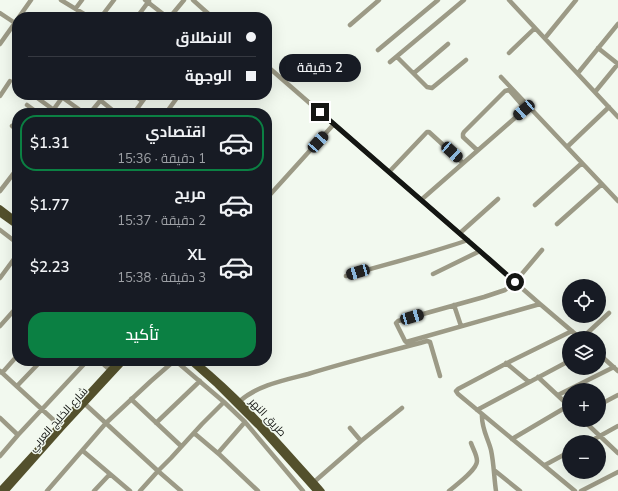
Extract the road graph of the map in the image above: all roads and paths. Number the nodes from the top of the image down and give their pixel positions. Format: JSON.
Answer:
{"nodes":[{"id":1,"x":31,"y":0,"type":"edge"},
{"id":2,"x":61,"y":0,"type":"edge"},
{"id":3,"x":82,"y":0,"type":"edge"},
{"id":4,"x":114,"y":0,"type":"edge"},
{"id":5,"x":184,"y":0,"type":"edge"},
{"id":6,"x":193,"y":0,"type":"edge"},
{"id":7,"x":380,"y":0,"type":"edge"},
{"id":8,"x":438,"y":0,"type":"edge"},
{"id":9,"x":464,"y":0,"type":"edge"},
{"id":10,"x":509,"y":0,"type":"edge"},
{"id":11,"x":576,"y":0,"type":"edge"},
{"id":12,"x":148,"y":1,"type":"edge"},
{"id":13,"x":76,"y":8,"type":"junction"},
{"id":14,"x":23,"y":12,"type":"edge"},
{"id":15,"x":82,"y":12,"type":"edge"},
{"id":16,"x":105,"y":12,"type":"edge"},
{"id":17,"x":140,"y":12,"type":"edge"},
{"id":18,"x":162,"y":12,"type":"edge"},
{"id":19,"x":173,"y":12,"type":"edge"},
{"id":20,"x":203,"y":12,"type":"edge"},
{"id":21,"x":0,"y":13,"type":"edge"},
{"id":22,"x":12,"y":20,"type":"edge"},
{"id":23,"x":618,"y":24,"type":"edge"},
{"id":24,"x":350,"y":25,"type":"dead end"},
{"id":25,"x":12,"y":28,"type":"edge"},
{"id":26,"x":535,"y":28,"type":"junction"},
{"id":27,"x":545,"y":38,"type":"junction"},
{"id":28,"x":0,"y":44,"type":"edge"},
{"id":29,"x":448,"y":44,"type":"dead end"},
{"id":30,"x":598,"y":48,"type":"junction"},
{"id":31,"x":378,"y":50,"type":"dead end"},
{"id":32,"x":509,"y":53,"type":"dead end"},
{"id":33,"x":397,"y":57,"type":"junction"},
{"id":34,"x":466,"y":60,"type":"dead end"},
{"id":35,"x":390,"y":62,"type":"dead end"},
{"id":36,"x":618,"y":64,"type":"edge"},
{"id":37,"x":272,"y":70,"type":"edge"},
{"id":38,"x":414,"y":72,"type":"junction"},
{"id":39,"x":578,"y":74,"type":"junction"},
{"id":40,"x":501,"y":77,"type":"dead end"},
{"id":41,"x":10,"y":81,"type":"dead end"},
{"id":42,"x":595,"y":92,"type":"junction"},
{"id":43,"x":0,"y":96,"type":"edge"},
{"id":44,"x":39,"y":100,"type":"edge"},
{"id":45,"x":67,"y":100,"type":"edge"},
{"id":46,"x":100,"y":100,"type":"joint"},
{"id":47,"x":142,"y":101,"type":"edge"},
{"id":48,"x":27,"y":105,"type":"dead end"},
{"id":49,"x":31,"y":108,"type":"edge"},
{"id":50,"x":49,"y":108,"type":"edge"},
{"id":51,"x":78,"y":108,"type":"edge"},
{"id":52,"x":94,"y":108,"type":"edge"},
{"id":53,"x":110,"y":108,"type":"edge"},
{"id":54,"x":137,"y":108,"type":"edge"},
{"id":55,"x":609,"y":108,"type":"junction"},
{"id":56,"x":617,"y":113,"type":"edge"},
{"id":57,"x":334,"y":124,"type":"junction"},
{"id":58,"x":567,"y":147,"type":"junction"},
{"id":59,"x":477,"y":150,"type":"junction"},
{"id":60,"x":463,"y":162,"type":"junction"},
{"id":61,"x":582,"y":163,"type":"junction"},
{"id":62,"x":389,"y":172,"type":"junction"},
{"id":63,"x":12,"y":175,"type":"edge"},
{"id":64,"x":602,"y":184,"type":"junction"},
{"id":65,"x":0,"y":191,"type":"edge"},
{"id":66,"x":272,"y":192,"type":"edge"},
{"id":67,"x":498,"y":199,"type":"dead end"},
{"id":68,"x":421,"y":200,"type":"junction"},
{"id":69,"x":618,"y":201,"type":"edge"},
{"id":70,"x":535,"y":205,"type":"dead end"},
{"id":71,"x":0,"y":208,"type":"edge"},
{"id":72,"x":0,"y":214,"type":"edge"},
{"id":73,"x":12,"y":216,"type":"edge"},
{"id":74,"x":12,"y":222,"type":"edge"},
{"id":75,"x":557,"y":224,"type":"dead end"},
{"id":76,"x":0,"y":230,"type":"edge"},
{"id":77,"x":460,"y":233,"type":"junction"},
{"id":78,"x":12,"y":239,"type":"edge"},
{"id":79,"x":468,"y":240,"type":"junction"},
{"id":80,"x":542,"y":250,"type":"dead end"},
{"id":81,"x":480,"y":251,"type":"junction"},
{"id":82,"x":12,"y":262,"type":"edge"},
{"id":83,"x":433,"y":274,"type":"dead end"},
{"id":84,"x":346,"y":276,"type":"dead end"},
{"id":85,"x":0,"y":278,"type":"edge"},
{"id":86,"x":515,"y":282,"type":"junction"},
{"id":87,"x":540,"y":304,"type":"junction"},
{"id":88,"x":454,"y":305,"type":"junction"},
{"id":89,"x":12,"y":312,"type":"edge"},
{"id":90,"x":609,"y":314,"type":"dead end"},
{"id":91,"x":0,"y":325,"type":"edge"},
{"id":92,"x":461,"y":326,"type":"junction"},
{"id":93,"x":572,"y":331,"type":"edge"},
{"id":94,"x":589,"y":331,"type":"edge"},
{"id":95,"x":562,"y":336,"type":"edge"},
{"id":96,"x":606,"y":360,"type":"edge"},
{"id":97,"x":12,"y":361,"type":"edge"},
{"id":98,"x":506,"y":363,"type":"junction"},
{"id":99,"x":562,"y":365,"type":"edge"},
{"id":100,"x":36,"y":366,"type":"edge"},
{"id":101,"x":82,"y":366,"type":"edge"},
{"id":102,"x":106,"y":366,"type":"edge"},
{"id":103,"x":114,"y":366,"type":"edge"},
{"id":104,"x":119,"y":366,"type":"edge"},
{"id":105,"x":169,"y":366,"type":"edge"},
{"id":106,"x":182,"y":366,"type":"edge"},
{"id":107,"x":196,"y":366,"type":"edge"},
{"id":108,"x":202,"y":366,"type":"edge"},
{"id":109,"x":616,"y":369,"type":"edge"},
{"id":110,"x":110,"y":370,"type":"junction"},
{"id":111,"x":1,"y":372,"type":"edge"},
{"id":112,"x":440,"y":376,"type":"dead end"},
{"id":113,"x":538,"y":377,"type":"junction"},
{"id":114,"x":200,"y":381,"type":"junction"},
{"id":115,"x":529,"y":382,"type":"junction"},
{"id":116,"x":16,"y":386,"type":"junction"},
{"id":117,"x":558,"y":395,"type":"junction"},
{"id":118,"x":618,"y":395,"type":"edge"},
{"id":119,"x":562,"y":399,"type":"edge"},
{"id":120,"x":131,"y":400,"type":"junction"},
{"id":121,"x":240,"y":401,"type":"junction"},
{"id":122,"x":224,"y":402,"type":"junction"},
{"id":123,"x":606,"y":402,"type":"edge"},
{"id":124,"x":85,"y":404,"type":"junction"},
{"id":125,"x":402,"y":408,"type":"dead end"},
{"id":126,"x":42,"y":410,"type":"junction"},
{"id":127,"x":477,"y":410,"type":"junction"},
{"id":128,"x":562,"y":410,"type":"edge"},
{"id":129,"x":482,"y":414,"type":"junction"},
{"id":130,"x":0,"y":418,"type":"edge"},
{"id":131,"x":245,"y":422,"type":"junction"},
{"id":132,"x":106,"y":423,"type":"junction"},
{"id":133,"x":156,"y":423,"type":"junction"},
{"id":134,"x":58,"y":425,"type":"junction"},
{"id":135,"x":618,"y":426,"type":"edge"},
{"id":136,"x":591,"y":427,"type":"edge"},
{"id":137,"x":350,"y":428,"type":"dead end"},
{"id":138,"x":194,"y":432,"type":"junction"},
{"id":139,"x":18,"y":435,"type":"junction"},
{"id":140,"x":599,"y":435,"type":"edge"},
{"id":141,"x":602,"y":435,"type":"edge"},
{"id":142,"x":512,"y":439,"type":"junction"},
{"id":143,"x":361,"y":441,"type":"junction"},
{"id":144,"x":606,"y":441,"type":"edge"},
{"id":145,"x":471,"y":443,"type":"dead end"},
{"id":146,"x":181,"y":446,"type":"junction"},
{"id":147,"x":83,"y":450,"type":"junction"},
{"id":148,"x":618,"y":452,"type":"edge"},
{"id":149,"x":218,"y":453,"type":"junction"},
{"id":150,"x":0,"y":456,"type":"edge"},
{"id":151,"x":562,"y":456,"type":"edge"},
{"id":152,"x":545,"y":465,"type":"junction"},
{"id":153,"x":22,"y":470,"type":"junction"},
{"id":154,"x":494,"y":470,"type":"junction"},
{"id":155,"x":158,"y":471,"type":"junction"},
{"id":156,"x":618,"y":472,"type":"edge"},
{"id":157,"x":110,"y":474,"type":"junction"},
{"id":158,"x":312,"y":483,"type":"junction"},
{"id":159,"x":0,"y":490,"type":"edge"},
{"id":160,"x":301,"y":490,"type":"edge"},
{"id":161,"x":6,"y":491,"type":"edge"},
{"id":162,"x":47,"y":491,"type":"edge"},
{"id":163,"x":94,"y":491,"type":"edge"},
{"id":164,"x":130,"y":491,"type":"edge"},
{"id":165,"x":140,"y":491,"type":"edge"},
{"id":166,"x":181,"y":491,"type":"edge"},
{"id":167,"x":258,"y":491,"type":"edge"},
{"id":168,"x":316,"y":491,"type":"edge"},
{"id":169,"x":322,"y":491,"type":"edge"},
{"id":170,"x":449,"y":491,"type":"edge"},
{"id":171,"x":496,"y":491,"type":"edge"},
{"id":172,"x":520,"y":491,"type":"edge"},
{"id":173,"x":575,"y":491,"type":"edge"},
{"id":174,"x":581,"y":491,"type":"edge"}],
"edges":[{"from":1,"to":14,"type":"street"},
{"from":2,"to":13,"type":"street"},
{"from":3,"to":13,"type":"street"},
{"from":4,"to":16,"type":"street"},
{"from":5,"to":19,"type":"street"},
{"from":6,"to":20,"type":"street"},
{"from":7,"to":24,"type":"street"},
{"from":8,"to":31,"type":"street"},
{"from":9,"to":33,"type":"street"},
{"from":10,"to":26,"type":"street"},
{"from":11,"to":27,"type":"street"},
{"from":12,"to":17,"type":"street"},
{"from":12,"to":18,"type":"street"},
{"from":13,"to":15,"type":"street"},
{"from":21,"to":22,"type":"street"},
{"from":23,"to":30,"type":"street"},
{"from":25,"to":28,"type":"street"},
{"from":26,"to":27,"type":"street"},
{"from":26,"to":32,"type":"street"},
{"from":27,"to":39,"type":"street"},
{"from":29,"to":38,"type":"street"},
{"from":30,"to":36,"type":"street"},
{"from":30,"to":39,"type":"street"},
{"from":33,"to":35,"type":"street"},
{"from":33,"to":38,"type":"street"},
{"from":34,"to":38,"type":"street"},
{"from":36,"to":42,"type":"street"},
{"from":37,"to":57,"type":"street"},
{"from":39,"to":42,"type":"street"},
{"from":40,"to":58,"type":"street"},
{"from":41,"to":43,"type":"street"},
{"from":42,"to":55,"type":"street"},
{"from":44,"to":50,"type":"street"},
{"from":45,"to":51,"type":"street"},
{"from":46,"to":52,"type":"street"},
{"from":46,"to":53,"type":"street"},
{"from":47,"to":54,"type":"street"},
{"from":48,"to":49,"type":"street"},
{"from":55,"to":56,"type":"street"},
{"from":55,"to":58,"type":"street"},
{"from":57,"to":62,"type":"street"},
{"from":57,"to":66,"type":"street"},
{"from":58,"to":61,"type":"street"},
{"from":59,"to":59,"type":"street"},
{"from":59,"to":60,"type":"street"},
{"from":60,"to":62,"type":"street"},
{"from":60,"to":68,"type":"street"},
{"from":61,"to":64,"type":"street"},
{"from":61,"to":70,"type":"street"},
{"from":62,"to":68,"type":"street"},
{"from":63,"to":65,"type":"street"},
{"from":64,"to":69,"type":"street"},
{"from":64,"to":75,"type":"street"},
{"from":67,"to":77,"type":"street"},
{"from":68,"to":77,"type":"street"},
{"from":71,"to":73,"type":"main road"},
{"from":72,"to":74,"type":"main road"},
{"from":76,"to":78,"type":"street"},
{"from":77,"to":79,"type":"street"},
{"from":79,"to":81,"type":"street"},
{"from":79,"to":84,"type":"street"},
{"from":80,"to":86,"type":"street"},
{"from":81,"to":83,"type":"street"},
{"from":81,"to":86,"type":"street"},
{"from":82,"to":85,"type":"street"},
{"from":86,"to":87,"type":"street"},
{"from":86,"to":88,"type":"street"},
{"from":87,"to":92,"type":"street"},
{"from":87,"to":93,"type":"street"},
{"from":88,"to":92,"type":"street"},
{"from":88,"to":92,"type":"street"},
{"from":89,"to":91,"type":"street"},
{"from":90,"to":94,"type":"street"},
{"from":95,"to":98,"type":"street"},
{"from":96,"to":109,"type":"street"},
{"from":97,"to":111,"type":"street"},
{"from":98,"to":115,"type":"street"},
{"from":98,"to":127,"type":"street"},
{"from":99,"to":113,"type":"street"},
{"from":100,"to":116,"type":"street"},
{"from":101,"to":126,"type":"street"},
{"from":102,"to":110,"type":"street"},
{"from":103,"to":110,"type":"main road","name":"شارع الخليج العربي"},
{"from":104,"to":124,"type":"main road","name":"شارع الخليج العربي"},
{"from":105,"to":120,"type":"street"},
{"from":106,"to":114,"type":"street"},
{"from":107,"to":158,"type":"main road","name":"طريق النهر"},
{"from":108,"to":121,"type":"main road","name":"طريق النهر"},
{"from":109,"to":117,"type":"street"},
{"from":110,"to":134,"type":"main road","name":"شارع الخليج العربي"},
{"from":111,"to":116,"type":"street"},
{"from":112,"to":121,"type":"street"},
{"from":113,"to":115,"type":"street"},
{"from":113,"to":117,"type":"street"},
{"from":114,"to":122,"type":"street"},
{"from":114,"to":133,"type":"street"},
{"from":115,"to":127,"type":"street"},
{"from":116,"to":126,"type":"street"},
{"from":117,"to":119,"type":"street"},
{"from":118,"to":123,"type":"street"},
{"from":120,"to":132,"type":"street"},
{"from":120,"to":133,"type":"street"},
{"from":121,"to":158,"type":"main road","name":"طريق النهر"},
{"from":122,"to":131,"type":"street"},
{"from":122,"to":138,"type":"street"},
{"from":124,"to":132,"type":"street"},
{"from":124,"to":153,"type":"main road","name":"شارع الخليج العربي"},
{"from":125,"to":143,"type":"street"},
{"from":126,"to":134,"type":"street"},
{"from":126,"to":139,"type":"street"},
{"from":127,"to":129,"type":"street"},
{"from":128,"to":142,"type":"street"},
{"from":129,"to":142,"type":"street"},
{"from":129,"to":154,"type":"street"},
{"from":130,"to":139,"type":"street"},
{"from":131,"to":149,"type":"street"},
{"from":131,"to":160,"type":"street"},
{"from":132,"to":147,"type":"street"},
{"from":132,"to":155,"type":"street"},
{"from":133,"to":146,"type":"street"},
{"from":134,"to":153,"type":"main road","name":"شارع الخليج العربي"},
{"from":135,"to":141,"type":"street"},
{"from":136,"to":140,"type":"street"},
{"from":137,"to":143,"type":"street"},
{"from":138,"to":146,"type":"street"},
{"from":138,"to":149,"type":"street"},
{"from":139,"to":150,"type":"street"},
{"from":142,"to":152,"type":"street"},
{"from":143,"to":158,"type":"street"},
{"from":144,"to":148,"type":"street"},
{"from":145,"to":170,"type":"street"},
{"from":146,"to":155,"type":"street"},
{"from":147,"to":157,"type":"street"},
{"from":147,"to":162,"type":"street"},
{"from":149,"to":167,"type":"street"},
{"from":151,"to":152,"type":"street"},
{"from":152,"to":173,"type":"street"},
{"from":153,"to":159,"type":"main road","name":"شارع الخليج العربي"},
{"from":153,"to":161,"type":"main road","name":"شارع الخليج العربي"},
{"from":154,"to":171,"type":"street"},
{"from":154,"to":172,"type":"street"},
{"from":155,"to":165,"type":"street"},
{"from":155,"to":166,"type":"street"},
{"from":156,"to":174,"type":"street"},
{"from":157,"to":163,"type":"street"},
{"from":157,"to":164,"type":"street"},
{"from":158,"to":160,"type":"street"},
{"from":158,"to":168,"type":"main road","name":"طريق النهر"},
{"from":158,"to":169,"type":"main road","name":"طريق النهر"}]}
